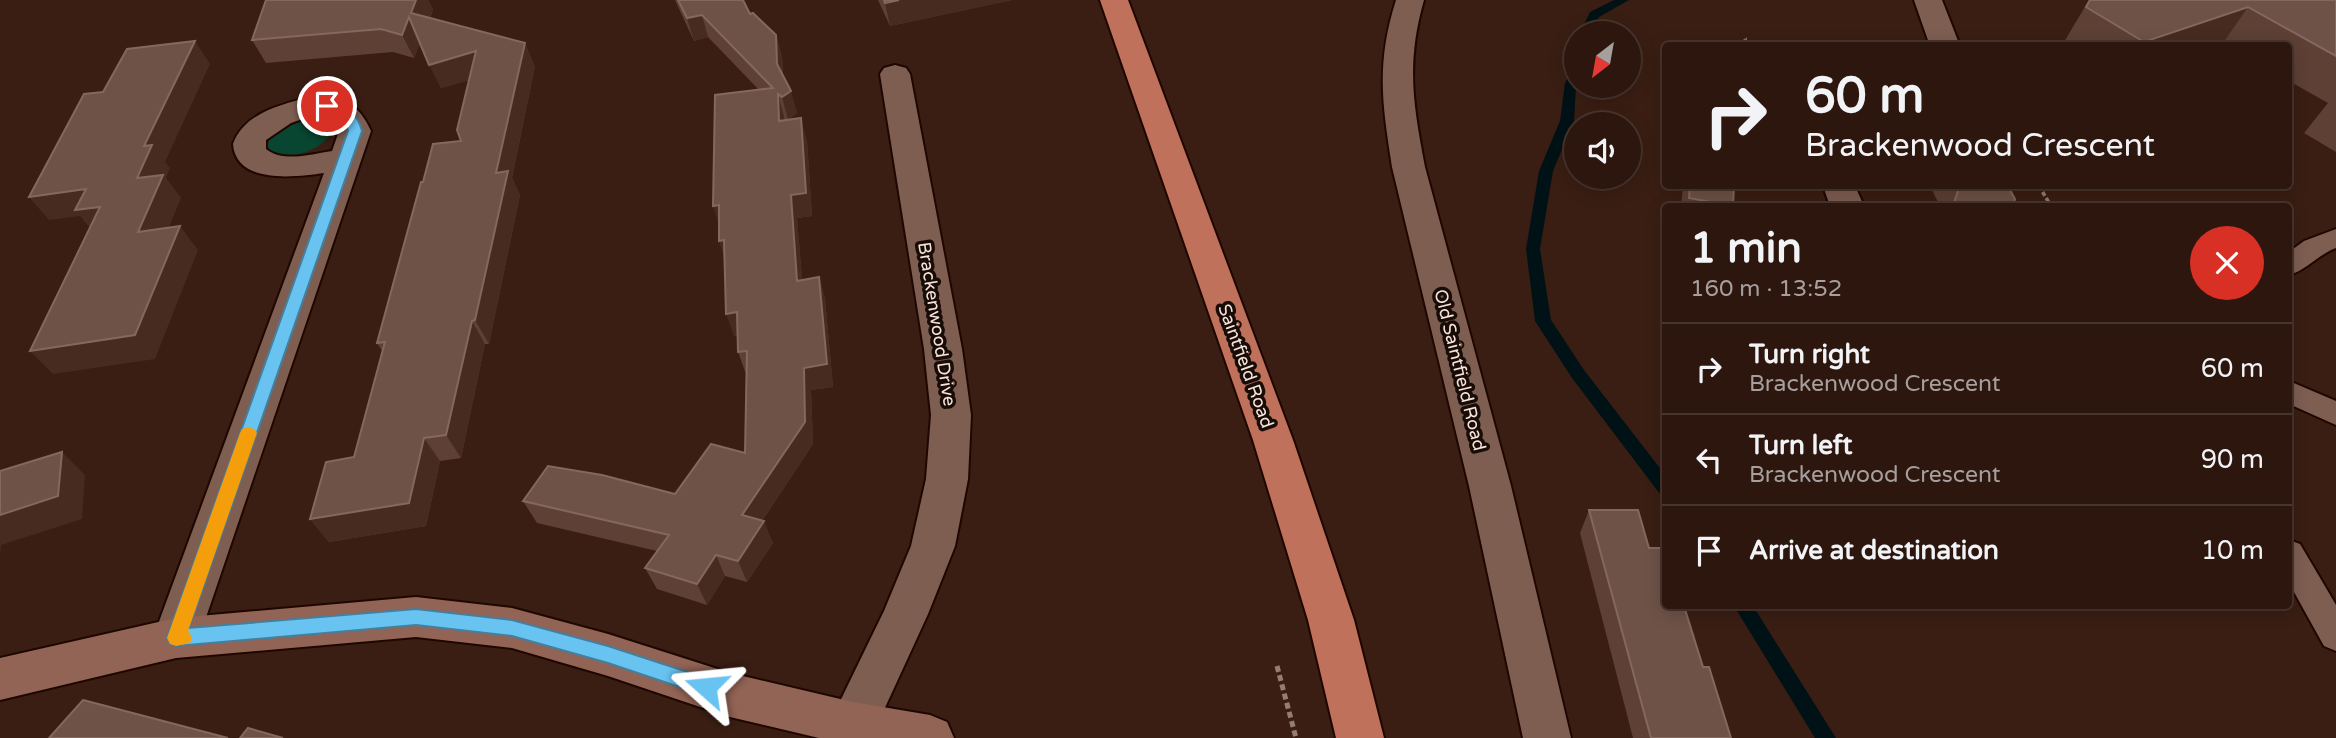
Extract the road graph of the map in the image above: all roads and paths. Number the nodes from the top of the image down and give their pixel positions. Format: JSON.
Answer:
{"nodes":[{"id":1,"x":1114,"y":0,"type":"edge"},
{"id":2,"x":1410,"y":0,"type":"edge"},
{"id":3,"x":1928,"y":0,"type":"edge"},
{"id":4,"x":1944,"y":42,"type":"edge"},
{"id":5,"x":895,"y":74,"type":"dead end"},
{"id":6,"x":345,"y":159,"type":"dead end"},
{"id":7,"x":2336,"y":239,"type":"edge"},
{"id":8,"x":2292,"y":264,"type":"edge"},
{"id":9,"x":2292,"y":393,"type":"edge"},
{"id":10,"x":2336,"y":414,"type":"edge"},
{"id":11,"x":2292,"y":557,"type":"edge"},
{"id":12,"x":2336,"y":636,"type":"edge"},
{"id":13,"x":176,"y":638,"type":"junction"},
{"id":14,"x":1277,"y":666,"type":"dead end"},
{"id":15,"x":0,"y":679,"type":"edge"},
{"id":16,"x":853,"y":724,"type":"junction"},
{"id":17,"x":930,"y":738,"type":"edge"},
{"id":18,"x":1296,"y":738,"type":"edge"},
{"id":19,"x":1360,"y":738,"type":"edge"},
{"id":20,"x":1547,"y":738,"type":"edge"}],
"edges":[{"from":1,"to":19,"type":"highway","name":"Saintfield Road"},
{"from":2,"to":20,"type":"street","name":"Old Saintfield Road"},
{"from":3,"to":4,"type":"street"},
{"from":5,"to":16,"type":"street","name":"Brackenwood Drive"},
{"from":6,"to":13,"type":"street"},
{"from":7,"to":8,"type":"lane"},
{"from":9,"to":10,"type":"lane"},
{"from":11,"to":12,"type":"lane"},
{"from":13,"to":15,"type":"street"},
{"from":13,"to":16,"type":"street"},
{"from":14,"to":18,"type":"path"},
{"from":16,"to":17,"type":"street"}]}
